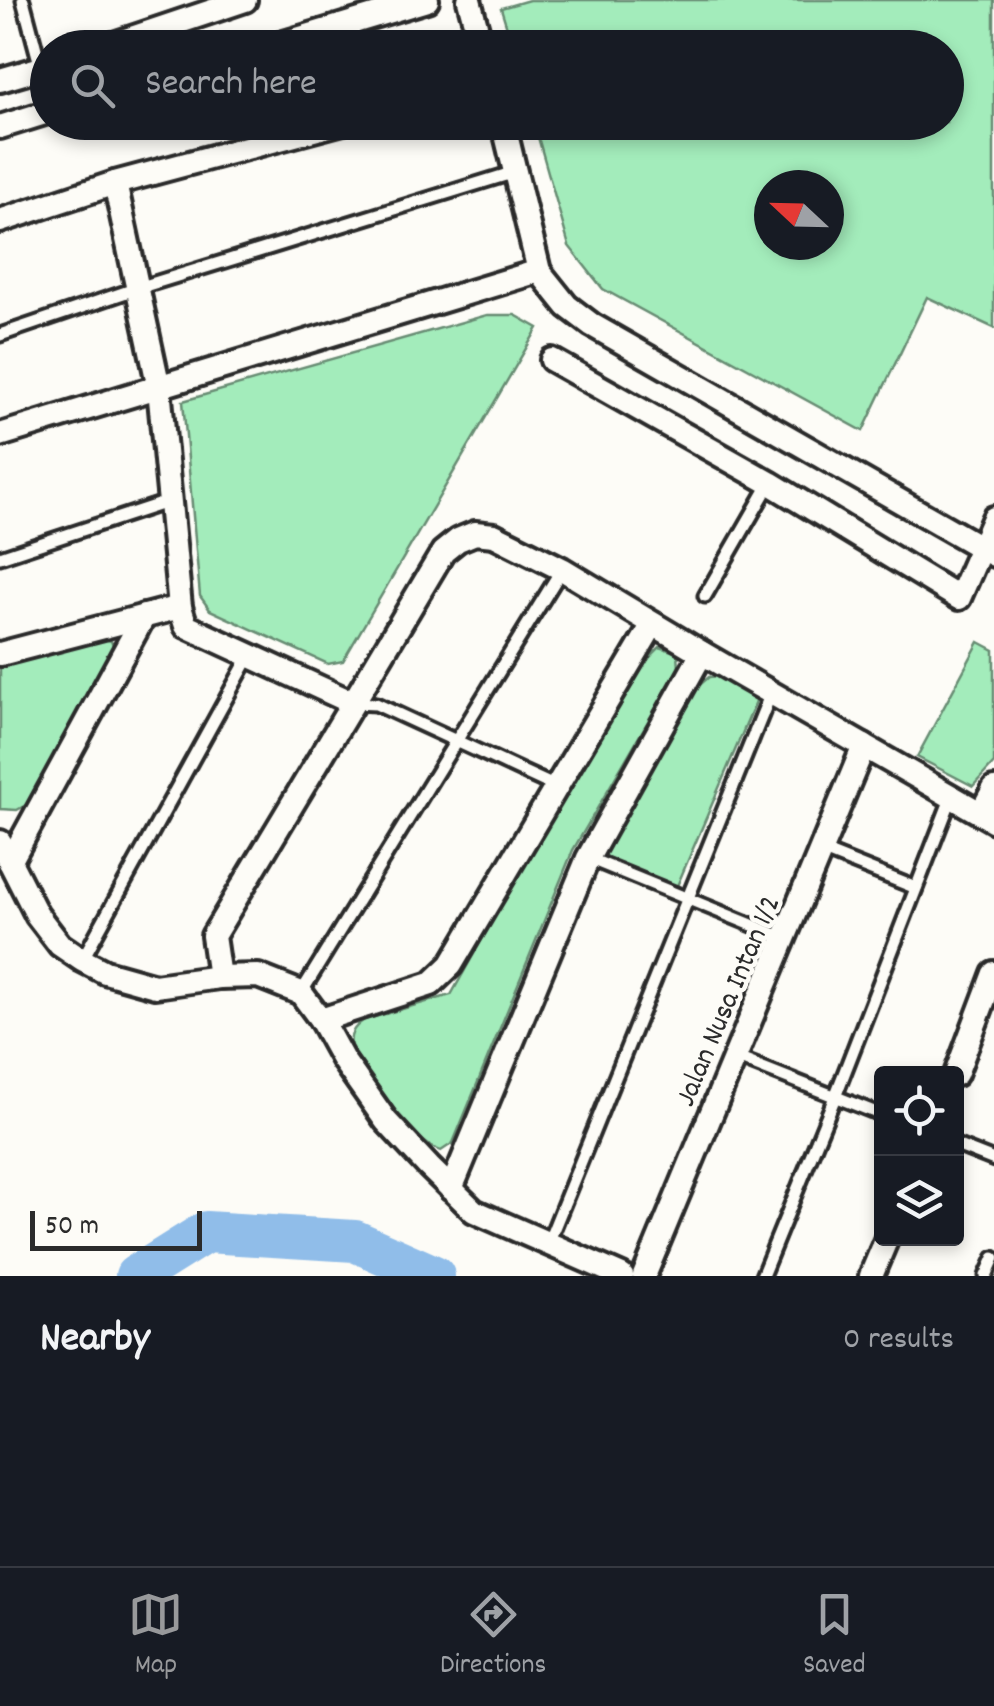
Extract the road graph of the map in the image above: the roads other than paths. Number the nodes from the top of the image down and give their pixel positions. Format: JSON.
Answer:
{"nodes":[{"id":1,"x":23,"y":0,"type":"edge"},
{"id":2,"x":245,"y":0,"type":"edge"},
{"id":3,"x":427,"y":0,"type":"edge"},
{"id":4,"x":469,"y":0,"type":"edge"},
{"id":5,"x":32,"y":30,"type":"edge"},
{"id":6,"x":156,"y":30,"type":"edge"},
{"id":7,"x":327,"y":30,"type":"edge"},
{"id":8,"x":477,"y":30,"type":"edge"},
{"id":9,"x":30,"y":71,"type":"edge"},
{"id":10,"x":0,"y":80,"type":"edge"},
{"id":11,"x":30,"y":117,"type":"edge"},
{"id":12,"x":0,"y":126,"type":"edge"},
{"id":13,"x":275,"y":140,"type":"edge"},
{"id":14,"x":507,"y":140,"type":"edge"},
{"id":15,"x":515,"y":172,"type":"junction"},
{"id":16,"x":114,"y":183,"type":"junction"},
{"id":17,"x":0,"y":221,"type":"edge"},
{"id":18,"x":539,"y":271,"type":"junction"},
{"id":19,"x":138,"y":288,"type":"junction"},
{"id":20,"x":0,"y":335,"type":"edge"},
{"id":21,"x":552,"y":360,"type":"dead end"},
{"id":22,"x":160,"y":388,"type":"junction"},
{"id":23,"x":0,"y":435,"type":"edge"},
{"id":24,"x":770,"y":483,"type":"junction"},
{"id":25,"x":170,"y":501,"type":"junction"},
{"id":26,"x":994,"y":518,"type":"edge"},
{"id":27,"x":988,"y":551,"type":"edge"},
{"id":28,"x":0,"y":557,"type":"edge"},
{"id":29,"x":562,"y":569,"type":"junction"},
{"id":30,"x":706,"y":596,"type":"dead end"},
{"id":31,"x":180,"y":607,"type":"junction"},
{"id":32,"x":144,"y":616,"type":"junction"},
{"id":33,"x":653,"y":624,"type":"junction"},
{"id":34,"x":0,"y":654,"type":"edge"},
{"id":35,"x":702,"y":654,"type":"junction"},
{"id":36,"x":249,"y":656,"type":"junction"},
{"id":37,"x":771,"y":693,"type":"junction"},
{"id":38,"x":353,"y":703,"type":"junction"},
{"id":39,"x":456,"y":741,"type":"junction"},
{"id":40,"x":864,"y":746,"type":"junction"},
{"id":41,"x":556,"y":787,"type":"junction"},
{"id":42,"x":994,"y":790,"type":"edge"},
{"id":43,"x":952,"y":796,"type":"junction"},
{"id":44,"x":988,"y":817,"type":"edge"},
{"id":45,"x":821,"y":850,"type":"junction"},
{"id":46,"x":5,"y":852,"type":"edge"},
{"id":47,"x":588,"y":858,"type":"junction"},
{"id":48,"x":916,"y":888,"type":"junction"},
{"id":49,"x":688,"y":898,"type":"junction"},
{"id":50,"x":784,"y":938,"type":"junction"},
{"id":51,"x":82,"y":960,"type":"junction"},
{"id":52,"x":994,"y":973,"type":"edge"},
{"id":53,"x":219,"y":977,"type":"junction"},
{"id":54,"x":301,"y":993,"type":"junction"},
{"id":55,"x":321,"y":1020,"type":"junction"},
{"id":56,"x":735,"y":1057,"type":"junction"},
{"id":57,"x":959,"y":1066,"type":"edge"},
{"id":58,"x":835,"y":1097,"type":"junction"},
{"id":59,"x":874,"y":1113,"type":"edge"},
{"id":60,"x":964,"y":1149,"type":"edge"},
{"id":61,"x":994,"y":1160,"type":"edge"},
{"id":62,"x":451,"y":1188,"type":"junction"},
{"id":63,"x":548,"y":1243,"type":"junction"},
{"id":64,"x":883,"y":1246,"type":"edge"},
{"id":65,"x":994,"y":1258,"type":"edge"},
{"id":66,"x":622,"y":1276,"type":"edge"},
{"id":67,"x":644,"y":1276,"type":"edge"},
{"id":68,"x":762,"y":1276,"type":"edge"},
{"id":69,"x":870,"y":1276,"type":"edge"},
{"id":70,"x":986,"y":1276,"type":"edge"}],
"edges":[{"from":1,"to":5,"type":"lane"},
{"from":2,"to":6,"type":"street"},
{"from":3,"to":7,"type":"street"},
{"from":4,"to":8,"type":"street"},
{"from":9,"to":10,"type":"street"},
{"from":11,"to":12,"type":"street"},
{"from":13,"to":16,"type":"street"},
{"from":14,"to":15,"type":"street"},
{"from":15,"to":18,"type":"street"},
{"from":15,"to":19,"type":"lane"},
{"from":16,"to":17,"type":"street"},
{"from":16,"to":19,"type":"street"},
{"from":18,"to":22,"type":"street"},
{"from":18,"to":27,"type":"street"},
{"from":19,"to":20,"type":"lane"},
{"from":19,"to":22,"type":"street"},
{"from":21,"to":24,"type":"street"},
{"from":22,"to":23,"type":"street"},
{"from":22,"to":25,"type":"street"},
{"from":24,"to":27,"type":"street"},
{"from":24,"to":30,"type":"lane"},
{"from":25,"to":28,"type":"lane"},
{"from":25,"to":31,"type":"street"},
{"from":26,"to":27,"type":"street"},
{"from":29,"to":33,"type":"street"},
{"from":29,"to":38,"type":"street"},
{"from":29,"to":39,"type":"lane"},
{"from":31,"to":32,"type":"street"},
{"from":31,"to":36,"type":"street"},
{"from":32,"to":34,"type":"street"},
{"from":32,"to":46,"type":"street"},
{"from":33,"to":35,"type":"street"},
{"from":33,"to":41,"type":"street"},
{"from":35,"to":37,"type":"street"},
{"from":35,"to":47,"type":"street"},
{"from":36,"to":38,"type":"street"},
{"from":36,"to":51,"type":"lane"},
{"from":37,"to":40,"type":"street"},
{"from":37,"to":49,"type":"lane"},
{"from":38,"to":39,"type":"lane"},
{"from":38,"to":53,"type":"street"},
{"from":39,"to":41,"type":"lane"},
{"from":39,"to":54,"type":"lane"},
{"from":40,"to":43,"type":"street"},
{"from":40,"to":45,"type":"street","name":"Jalan Nusa Intan 1/2"},
{"from":41,"to":55,"type":"street"},
{"from":42,"to":44,"type":"street"},
{"from":43,"to":44,"type":"street"},
{"from":43,"to":48,"type":"lane"},
{"from":45,"to":48,"type":"lane"},
{"from":45,"to":50,"type":"street","name":"Jalan Nusa Intan 1/2"},
{"from":46,"to":51,"type":"street"},
{"from":47,"to":49,"type":"lane"},
{"from":47,"to":62,"type":"street"},
{"from":48,"to":58,"type":"lane"},
{"from":49,"to":50,"type":"lane"},
{"from":49,"to":63,"type":"lane"},
{"from":50,"to":56,"type":"street","name":"Jalan Nusa Intan 1/2"},
{"from":51,"to":53,"type":"street"},
{"from":52,"to":57,"type":"street"},
{"from":53,"to":54,"type":"street"},
{"from":54,"to":55,"type":"street"},
{"from":55,"to":62,"type":"street"},
{"from":56,"to":58,"type":"lane"},
{"from":56,"to":67,"type":"street","name":"Jalan Nusa Intan 1/2"},
{"from":58,"to":59,"type":"lane"},
{"from":58,"to":68,"type":"lane"},
{"from":60,"to":61,"type":"lane"},
{"from":62,"to":63,"type":"street"},
{"from":63,"to":66,"type":"street"},
{"from":64,"to":69,"type":"street"},
{"from":65,"to":70,"type":"lane"}]}
